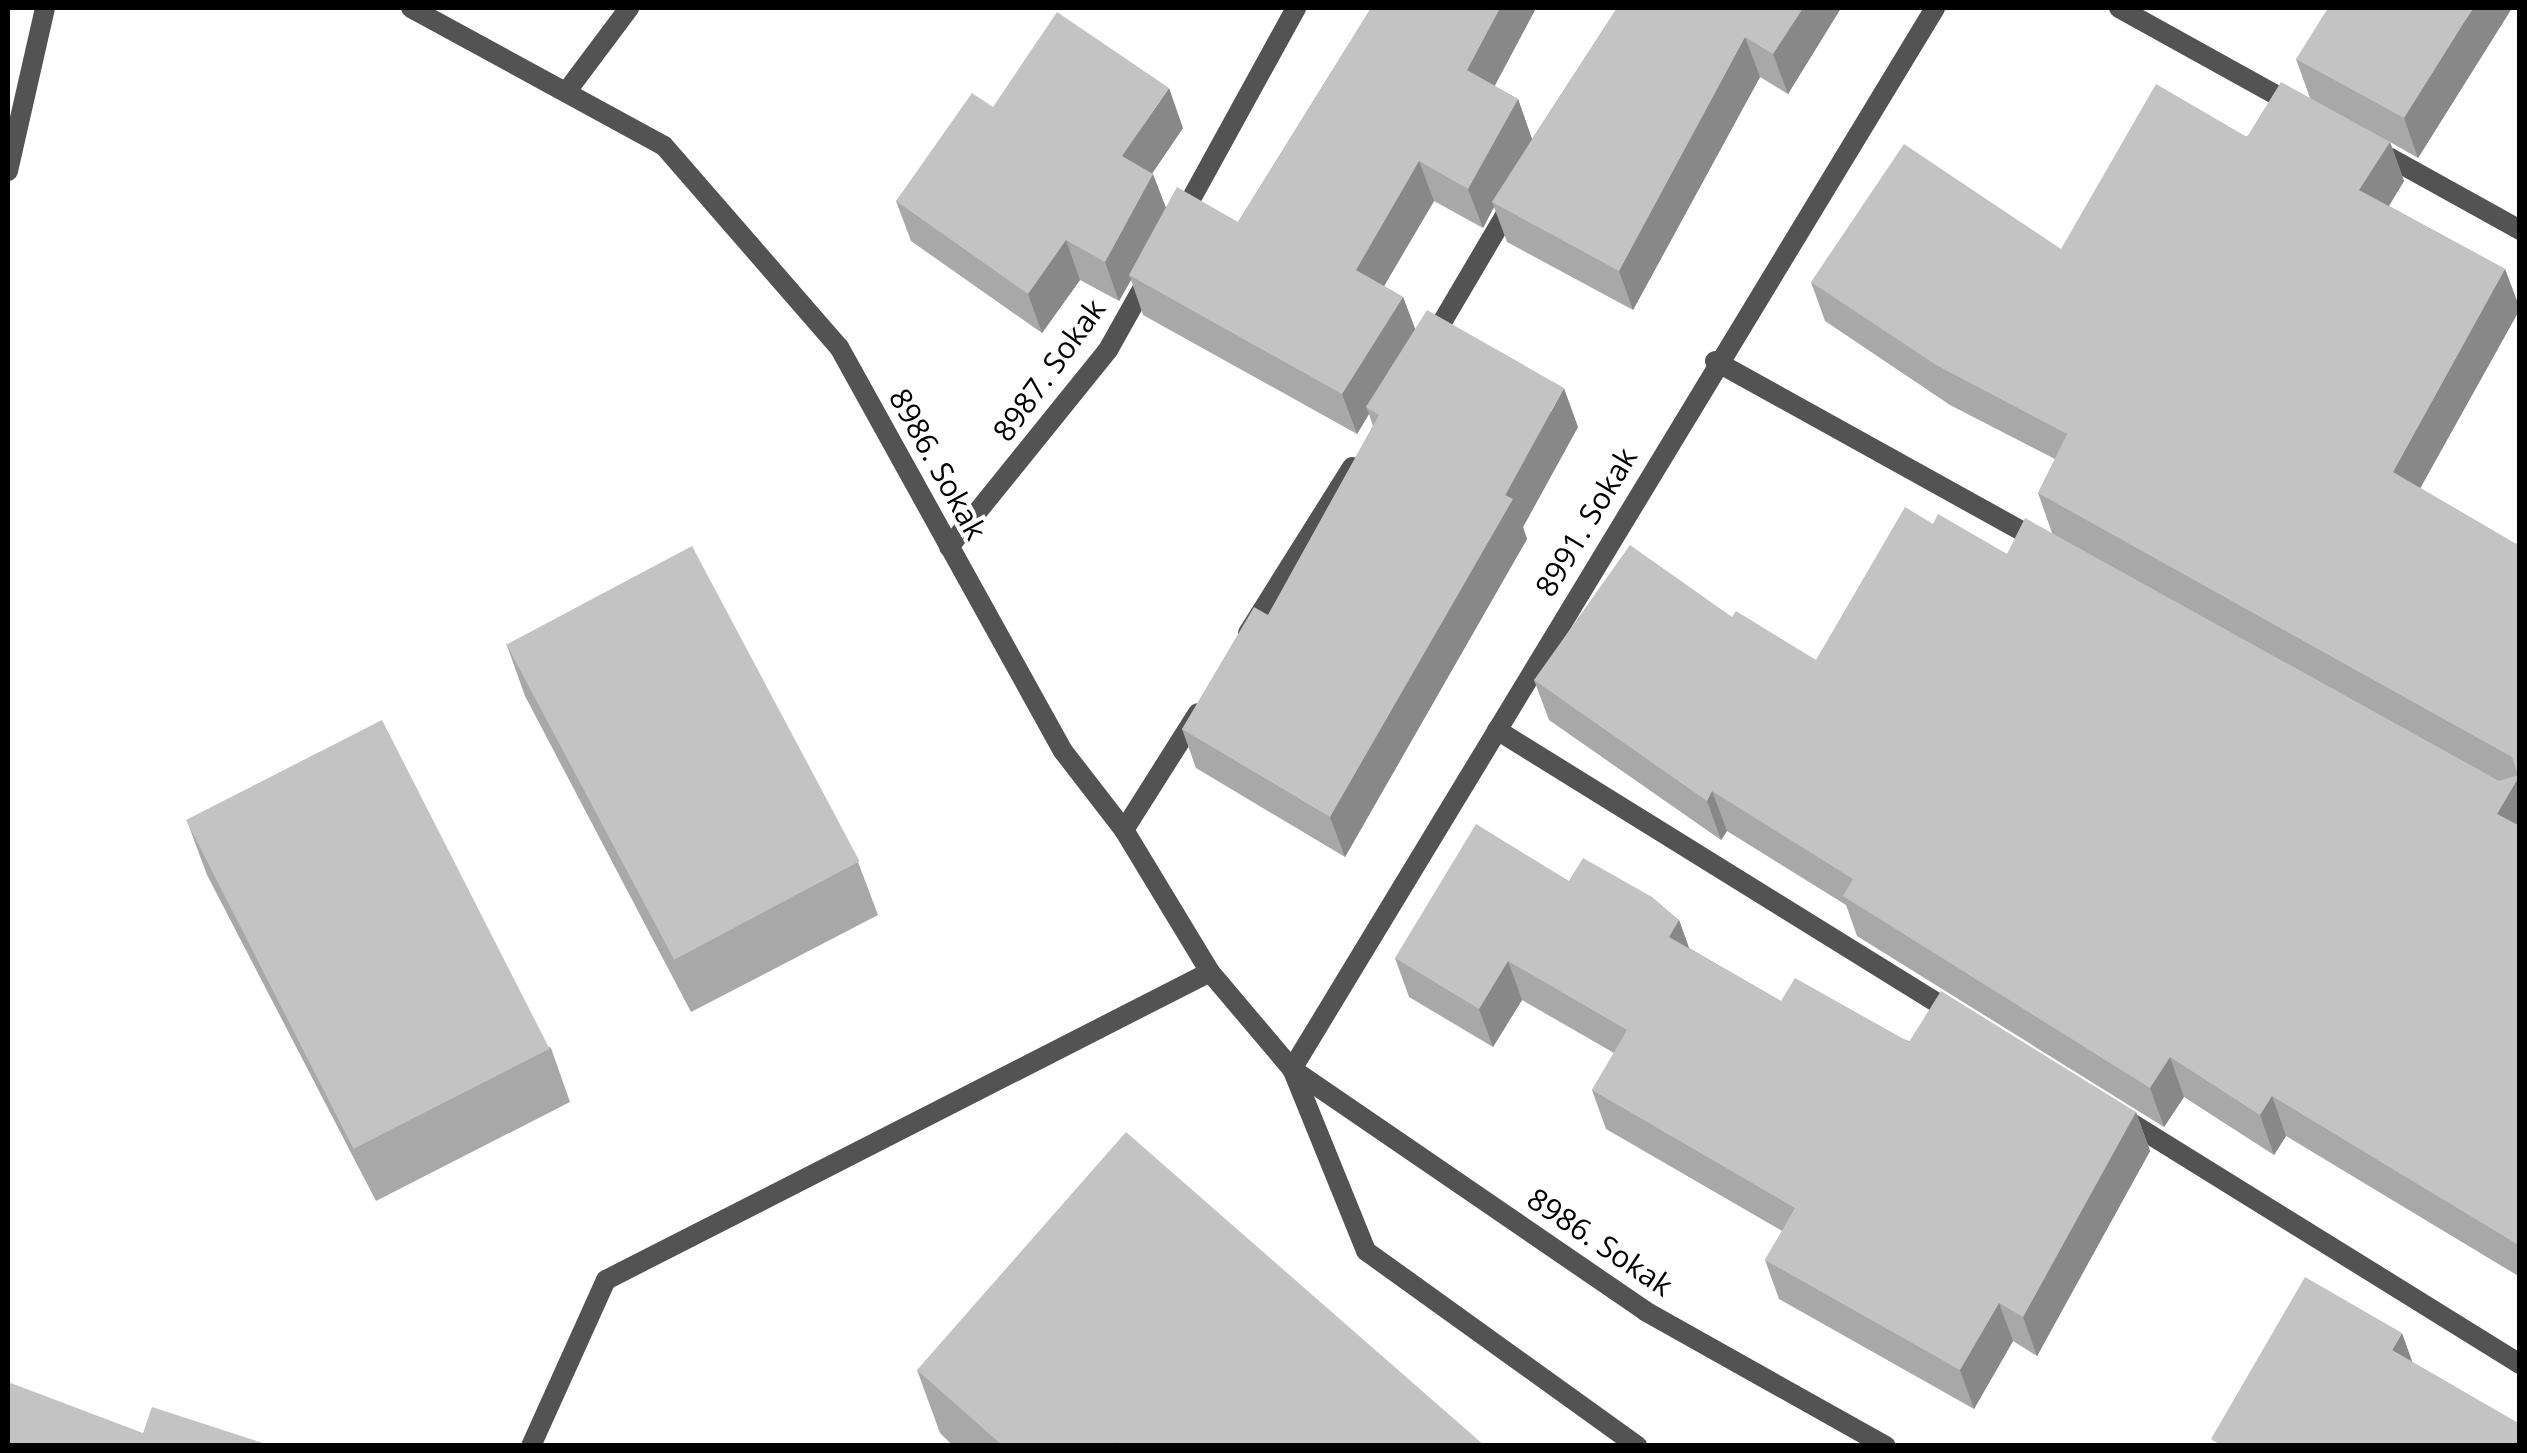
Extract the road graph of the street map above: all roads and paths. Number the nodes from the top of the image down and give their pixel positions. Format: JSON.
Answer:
{"nodes":[{"id":1,"x":45,"y":8,"type":"edge"},
{"id":2,"x":411,"y":8,"type":"edge"},
{"id":3,"x":628,"y":8,"type":"edge"},
{"id":4,"x":1296,"y":8,"type":"edge"},
{"id":5,"x":1936,"y":8,"type":"edge"},
{"id":6,"x":2119,"y":8,"type":"edge"},
{"id":7,"x":567,"y":91,"type":"junction"},
{"id":8,"x":2310,"y":114,"type":"edge"},
{"id":9,"x":2345,"y":133,"type":"edge"},
{"id":10,"x":8,"y":171,"type":"edge"},
{"id":11,"x":1529,"y":172,"type":"edge"},
{"id":12,"x":2520,"y":230,"type":"edge"},
{"id":13,"x":1422,"y":356,"type":"edge"},
{"id":14,"x":1715,"y":360,"type":"junction"},
{"id":15,"x":1369,"y":440,"type":"edge"},
{"id":16,"x":949,"y":547,"type":"junction"},
{"id":17,"x":2058,"y":551,"type":"edge"},
{"id":18,"x":1231,"y":660,"type":"edge"},
{"id":19,"x":1210,"y":694,"type":"edge"},
{"id":20,"x":1497,"y":730,"type":"junction"},
{"id":21,"x":1124,"y":830,"type":"junction"},
{"id":22,"x":1210,"y":972,"type":"junction"},
{"id":23,"x":1983,"y":1032,"type":"edge"},
{"id":24,"x":1292,"y":1069,"type":"junction"},
{"id":25,"x":2100,"y":1104,"type":"edge"},
{"id":26,"x":2520,"y":1364,"type":"edge"},
{"id":27,"x":531,"y":1446,"type":"edge"},
{"id":28,"x":1637,"y":1446,"type":"edge"},
{"id":29,"x":1886,"y":1446,"type":"edge"}],
"edges":[{"from":1,"to":10,"type":"street"},
{"from":2,"to":7,"type":"street","name":"8986. Sokak"},
{"from":3,"to":7,"type":"street"},
{"from":4,"to":16,"type":"street","name":"8987. Sokak"},
{"from":5,"to":14,"type":"street","name":"8991. Sokak"},
{"from":6,"to":8,"type":"street"},
{"from":7,"to":16,"type":"street","name":"8986. Sokak"},
{"from":9,"to":12,"type":"street"},
{"from":11,"to":13,"type":"street"},
{"from":14,"to":17,"type":"street"},
{"from":14,"to":20,"type":"street","name":"8991. Sokak"},
{"from":15,"to":18,"type":"street"},
{"from":16,"to":21,"type":"street","name":"8986. Sokak"},
{"from":19,"to":21,"type":"street"},
{"from":20,"to":23,"type":"street"},
{"from":20,"to":24,"type":"street","name":"8991. Sokak"},
{"from":21,"to":22,"type":"street","name":"8986. Sokak"},
{"from":22,"to":24,"type":"street","name":"8986. Sokak"},
{"from":22,"to":27,"type":"street"},
{"from":24,"to":28,"type":"street","name":"8986. Sokak"},
{"from":24,"to":29,"type":"street","name":"8986. Sokak"},
{"from":25,"to":26,"type":"street"}]}
